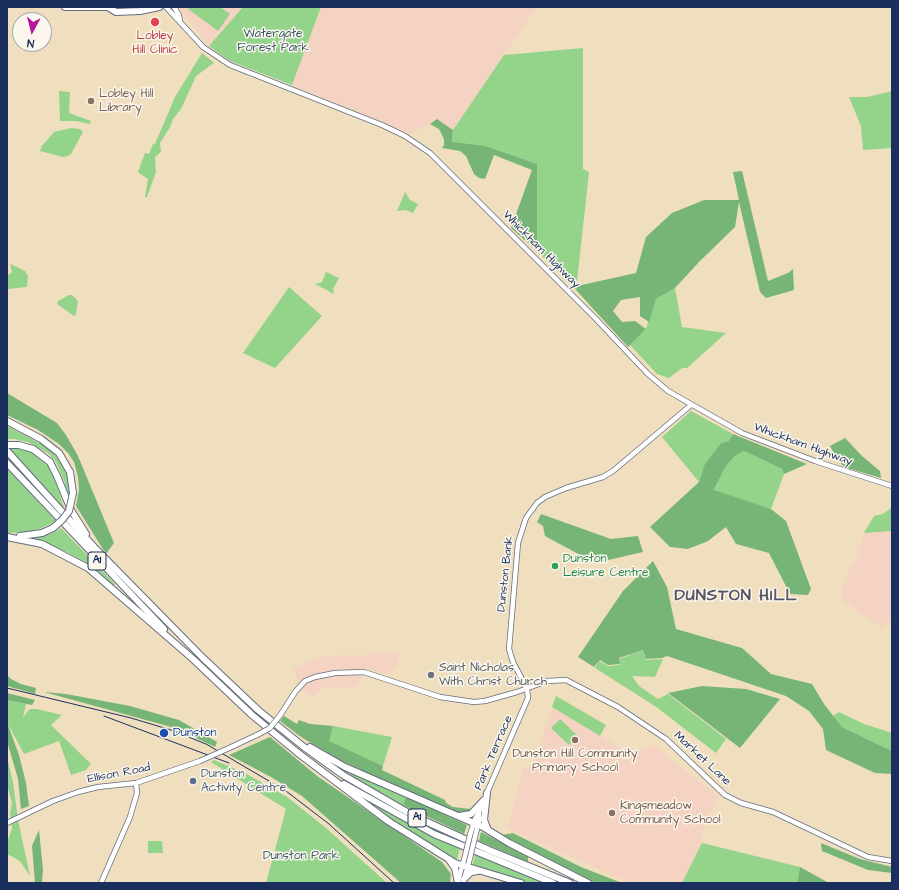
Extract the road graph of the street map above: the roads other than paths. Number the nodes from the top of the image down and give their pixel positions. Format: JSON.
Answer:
{"nodes":[{"id":1,"x":65,"y":7,"type":"edge"},
{"id":2,"x":108,"y":7,"type":"edge"},
{"id":3,"x":116,"y":7,"type":"edge"},
{"id":4,"x":159,"y":7,"type":"edge"},
{"id":5,"x":166,"y":7,"type":"edge"},
{"id":6,"x":174,"y":7,"type":"edge"},
{"id":7,"x":180,"y":20,"type":"junction"},
{"id":8,"x":691,"y":405,"type":"junction"},
{"id":9,"x":7,"y":421,"type":"edge"},
{"id":10,"x":7,"y":445,"type":"edge"},
{"id":11,"x":7,"y":451,"type":"edge"},
{"id":12,"x":7,"y":463,"type":"edge"},
{"id":13,"x":892,"y":486,"type":"edge"},
{"id":14,"x":7,"y":536,"type":"edge"},
{"id":15,"x":94,"y":547,"type":"junction"},
{"id":16,"x":190,"y":656,"type":"junction"},
{"id":17,"x":527,"y":689,"type":"junction"},
{"id":18,"x":278,"y":727,"type":"junction"},
{"id":19,"x":298,"y":753,"type":"junction"},
{"id":20,"x":136,"y":783,"type":"junction"},
{"id":21,"x":487,"y":793,"type":"junction"},
{"id":22,"x":484,"y":800,"type":"junction"},
{"id":23,"x":451,"y":815,"type":"junction"},
{"id":24,"x":7,"y":823,"type":"edge"},
{"id":25,"x":476,"y":824,"type":"junction"},
{"id":26,"x":490,"y":832,"type":"junction"},
{"id":27,"x":447,"y":859,"type":"junction"},
{"id":28,"x":892,"y":861,"type":"edge"},
{"id":29,"x":465,"y":866,"type":"junction"},
{"id":30,"x":482,"y":871,"type":"junction"},
{"id":31,"x":464,"y":881,"type":"edge"},
{"id":32,"x":101,"y":883,"type":"edge"},
{"id":33,"x":458,"y":883,"type":"edge"},
{"id":34,"x":521,"y":883,"type":"edge"},
{"id":35,"x":553,"y":883,"type":"edge"},
{"id":36,"x":570,"y":883,"type":"edge"},
{"id":37,"x":588,"y":883,"type":"edge"}],
"edges":[{"from":1,"to":2,"type":"highway"},
{"from":2,"to":3,"type":"highway"},
{"from":2,"to":4,"type":"highway"},
{"from":5,"to":7,"type":"street","name":"Whickham Highway"},
{"from":6,"to":7,"type":"street","name":"Whickham Highway"},
{"from":7,"to":8,"type":"street","name":"Whickham Highway"},
{"from":8,"to":13,"type":"street","name":"Whickham Highway"},
{"from":8,"to":17,"type":"street","name":"Dunston Bank"},
{"from":9,"to":14,"type":"highway","bridge":true},
{"from":10,"to":15,"type":"highway","number":"A1"},
{"from":11,"to":15,"type":"highway","number":"A1"},
{"from":12,"to":16,"type":"highway","number":"A1"},
{"from":14,"to":16,"type":"highway"},
{"from":15,"to":18,"type":"highway","number":"A1"},
{"from":16,"to":19,"type":"highway","number":"A1"},
{"from":17,"to":20,"type":"street","name":"Ellison Road","bridge":true},
{"from":17,"to":21,"type":"street","name":"Park Terrace"},
{"from":17,"to":28,"type":"street","name":"Market Lane"},
{"from":18,"to":23,"type":"highway"},
{"from":18,"to":36,"type":"highway","number":"A1"},
{"from":19,"to":27,"type":"highway"},
{"from":19,"to":35,"type":"highway","number":"A1"},
{"from":20,"to":24,"type":"street","name":"Ellison Road"},
{"from":20,"to":32,"type":"street"},
{"from":21,"to":22,"type":"street","name":"Park Terrace"},
{"from":21,"to":26,"type":"highway"},
{"from":22,"to":23,"type":"highway"},
{"from":22,"to":25,"type":"street","name":"Park Terrace"},
{"from":23,"to":25,"type":"highway"},
{"from":25,"to":26,"type":"highway"},
{"from":25,"to":29,"type":"street","name":"Park Terrace","bridge":true},
{"from":26,"to":37,"type":"highway"},
{"from":27,"to":29,"type":"highway"},
{"from":27,"to":33,"type":"highway"},
{"from":29,"to":30,"type":"highway"},
{"from":29,"to":31,"type":"street"},
{"from":29,"to":33,"type":"street"},
{"from":30,"to":31,"type":"highway"},
{"from":30,"to":34,"type":"highway"}]}
